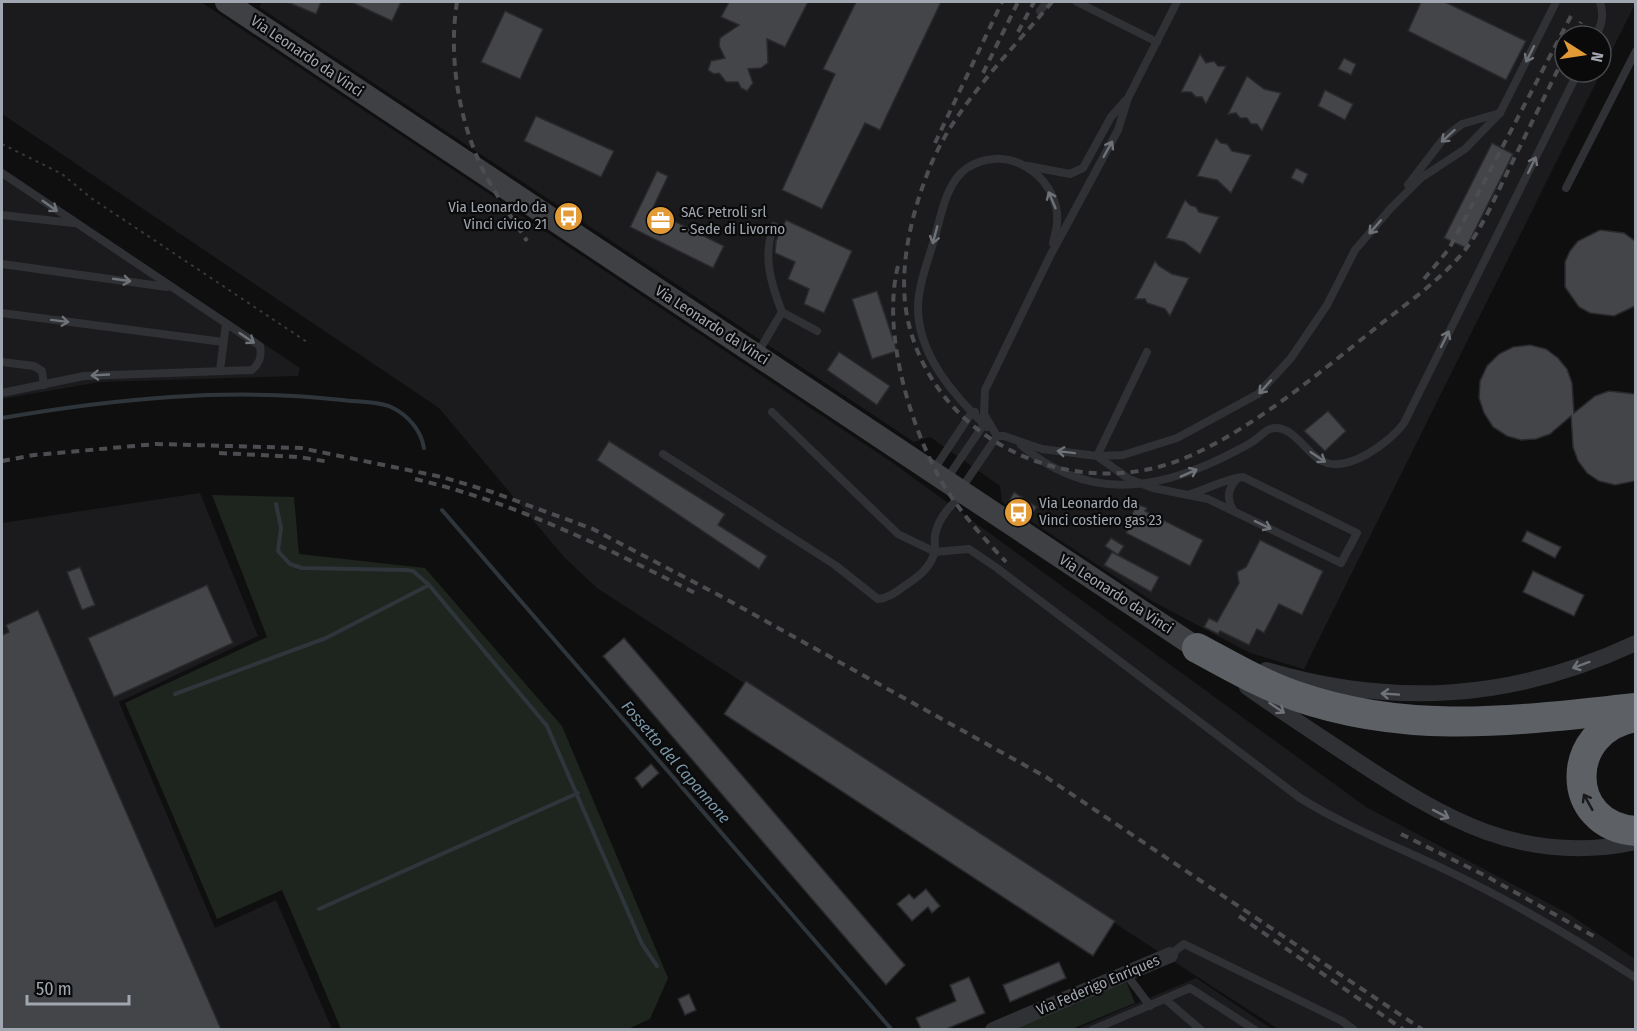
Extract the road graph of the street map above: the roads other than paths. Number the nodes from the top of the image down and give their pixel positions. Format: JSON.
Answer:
{"nodes":[{"id":1,"x":226,"y":2,"type":"edge"},
{"id":2,"x":1047,"y":2,"type":"edge"},
{"id":3,"x":1077,"y":2,"type":"edge"},
{"id":4,"x":1177,"y":2,"type":"edge"},
{"id":5,"x":1556,"y":2,"type":"edge"},
{"id":6,"x":1600,"y":2,"type":"edge"},
{"id":7,"x":1040,"y":11,"type":"dead end"},
{"id":8,"x":1602,"y":24,"type":"edge"},
{"id":9,"x":1157,"y":42,"type":"junction"},
{"id":10,"x":1635,"y":51,"type":"edge"},
{"id":11,"x":1572,"y":84,"type":"edge"},
{"id":12,"x":1128,"y":98,"type":"junction"},
{"id":13,"x":1500,"y":113,"type":"junction"},
{"id":14,"x":1028,"y":166,"type":"junction"},
{"id":15,"x":2,"y":173,"type":"edge"},
{"id":16,"x":1566,"y":188,"type":"dead end"},
{"id":17,"x":1391,"y":208,"type":"junction"},
{"id":18,"x":2,"y":215,"type":"edge"},
{"id":19,"x":74,"y":223,"type":"junction"},
{"id":20,"x":774,"y":226,"type":"dead end"},
{"id":21,"x":1050,"y":256,"type":"junction"},
{"id":22,"x":2,"y":264,"type":"edge"},
{"id":23,"x":172,"y":288,"type":"junction"},
{"id":24,"x":782,"y":312,"type":"junction"},
{"id":25,"x":2,"y":313,"type":"edge"},
{"id":26,"x":226,"y":324,"type":"junction"},
{"id":27,"x":818,"y":331,"type":"dead end"},
{"id":28,"x":224,"y":342,"type":"junction"},
{"id":29,"x":1147,"y":352,"type":"dead end"},
{"id":30,"x":757,"y":355,"type":"junction"},
{"id":31,"x":2,"y":362,"type":"edge"},
{"id":32,"x":220,"y":370,"type":"junction"},
{"id":33,"x":44,"y":385,"type":"junction"},
{"id":34,"x":2,"y":393,"type":"edge"},
{"id":35,"x":772,"y":412,"type":"dead end"},
{"id":36,"x":972,"y":412,"type":"junction"},
{"id":37,"x":985,"y":420,"type":"junction"},
{"id":38,"x":997,"y":436,"type":"junction"},
{"id":39,"x":1018,"y":443,"type":"junction"},
{"id":40,"x":663,"y":453,"type":"dead end"},
{"id":41,"x":1097,"y":456,"type":"junction"},
{"id":42,"x":1238,"y":478,"type":"junction"},
{"id":43,"x":951,"y":484,"type":"junction"},
{"id":44,"x":1142,"y":484,"type":"junction"},
{"id":45,"x":1190,"y":494,"type":"junction"},
{"id":46,"x":1233,"y":510,"type":"junction"},
{"id":47,"x":935,"y":552,"type":"junction"},
{"id":48,"x":1635,"y":643,"type":"edge"},
{"id":49,"x":1197,"y":648,"type":"junction"},
{"id":50,"x":1635,"y":708,"type":"edge"},
{"id":51,"x":1635,"y":717,"type":"edge"},
{"id":52,"x":1635,"y":831,"type":"edge"},
{"id":53,"x":1635,"y":842,"type":"edge"},
{"id":54,"x":1170,"y":955,"type":"joint"},
{"id":55,"x":1126,"y":974,"type":"junction"},
{"id":56,"x":1635,"y":978,"type":"edge"},
{"id":57,"x":1165,"y":999,"type":"junction"},
{"id":58,"x":1150,"y":1006,"type":"junction"},
{"id":59,"x":1109,"y":1022,"type":"junction"},
{"id":60,"x":993,"y":1029,"type":"edge"},
{"id":61,"x":1092,"y":1029,"type":"edge"},
{"id":62,"x":1118,"y":1029,"type":"edge"},
{"id":63,"x":1202,"y":1029,"type":"edge"},
{"id":64,"x":1255,"y":1029,"type":"edge"},
{"id":65,"x":1354,"y":1029,"type":"edge"}],
"edges":[{"from":1,"to":30,"type":"main road","name":"Via Leonardo da Vinci"},
{"from":2,"to":7,"type":"lane"},
{"from":3,"to":9,"type":"lane"},
{"from":4,"to":9,"type":"lane"},
{"from":5,"to":13,"type":"lane","one_way":true},
{"from":6,"to":8,"type":"lane"},
{"from":9,"to":12,"type":"lane"},
{"from":10,"to":16,"type":"lane"},
{"from":44,"to":11,"type":"lane","one_way":true},
{"from":12,"to":14,"type":"lane"},
{"from":21,"to":12,"type":"lane","one_way":true},
{"from":13,"to":17,"type":"lane"},
{"from":13,"to":17,"type":"lane","one_way":true},
{"from":21,"to":14,"type":"lane","one_way":true},
{"from":14,"to":36,"type":"lane","one_way":true},
{"from":15,"to":19,"type":"lane","one_way":true},
{"from":17,"to":41,"type":"lane","one_way":true},
{"from":18,"to":19,"type":"lane"},
{"from":19,"to":23,"type":"lane"},
{"from":20,"to":24,"type":"lane"},
{"from":21,"to":37,"type":"lane"},
{"from":22,"to":23,"type":"lane","one_way":true},
{"from":23,"to":26,"type":"lane"},
{"from":24,"to":27,"type":"lane"},
{"from":24,"to":30,"type":"lane"},
{"from":25,"to":28,"type":"lane","one_way":true},
{"from":26,"to":28,"type":"lane"},
{"from":26,"to":32,"type":"lane","one_way":true},
{"from":28,"to":32,"type":"lane"},
{"from":29,"to":41,"type":"lane"},
{"from":30,"to":43,"type":"main road","name":"Via Leonardo da Vinci"},
{"from":31,"to":33,"type":"lane"},
{"from":32,"to":33,"type":"lane","one_way":true},
{"from":33,"to":34,"type":"lane"},
{"from":35,"to":47,"type":"lane"},
{"from":36,"to":37,"type":"lane"},
{"from":36,"to":43,"type":"lane"},
{"from":37,"to":38,"type":"lane"},
{"from":37,"to":43,"type":"lane"},
{"from":38,"to":39,"type":"lane"},
{"from":38,"to":43,"type":"lane"},
{"from":41,"to":39,"type":"lane","one_way":true},
{"from":39,"to":44,"type":"lane"},
{"from":40,"to":47,"type":"lane"},
{"from":41,"to":44,"type":"lane"},
{"from":42,"to":45,"type":"lane"},
{"from":42,"to":46,"type":"lane"},
{"from":46,"to":42,"type":"lane","one_way":true},
{"from":43,"to":47,"type":"lane"},
{"from":43,"to":49,"type":"main road","name":"Via Leonardo da Vinci"},
{"from":44,"to":45,"type":"lane"},
{"from":45,"to":46,"type":"lane"},
{"from":47,"to":56,"type":"lane"},
{"from":48,"to":49,"type":"street","name":"Via Leonardo da Vinci","one_way":true},
{"from":49,"to":50,"type":"highway"},
{"from":49,"to":53,"type":"street","name":"Via Leonardo da Vinci","one_way":true},
{"from":52,"to":51,"type":"highway","one_way":true},
{"from":54,"to":55,"type":"street","name":"Via Federigo Enriques"},
{"from":54,"to":65,"type":"lane"},
{"from":55,"to":58,"type":"lane"},
{"from":55,"to":60,"type":"street","name":"Via Federigo Enriques"},
{"from":57,"to":58,"type":"lane"},
{"from":57,"to":63,"type":"lane"},
{"from":57,"to":64,"type":"lane"},
{"from":58,"to":59,"type":"lane"},
{"from":59,"to":61,"type":"lane"},
{"from":59,"to":62,"type":"lane"}]}
